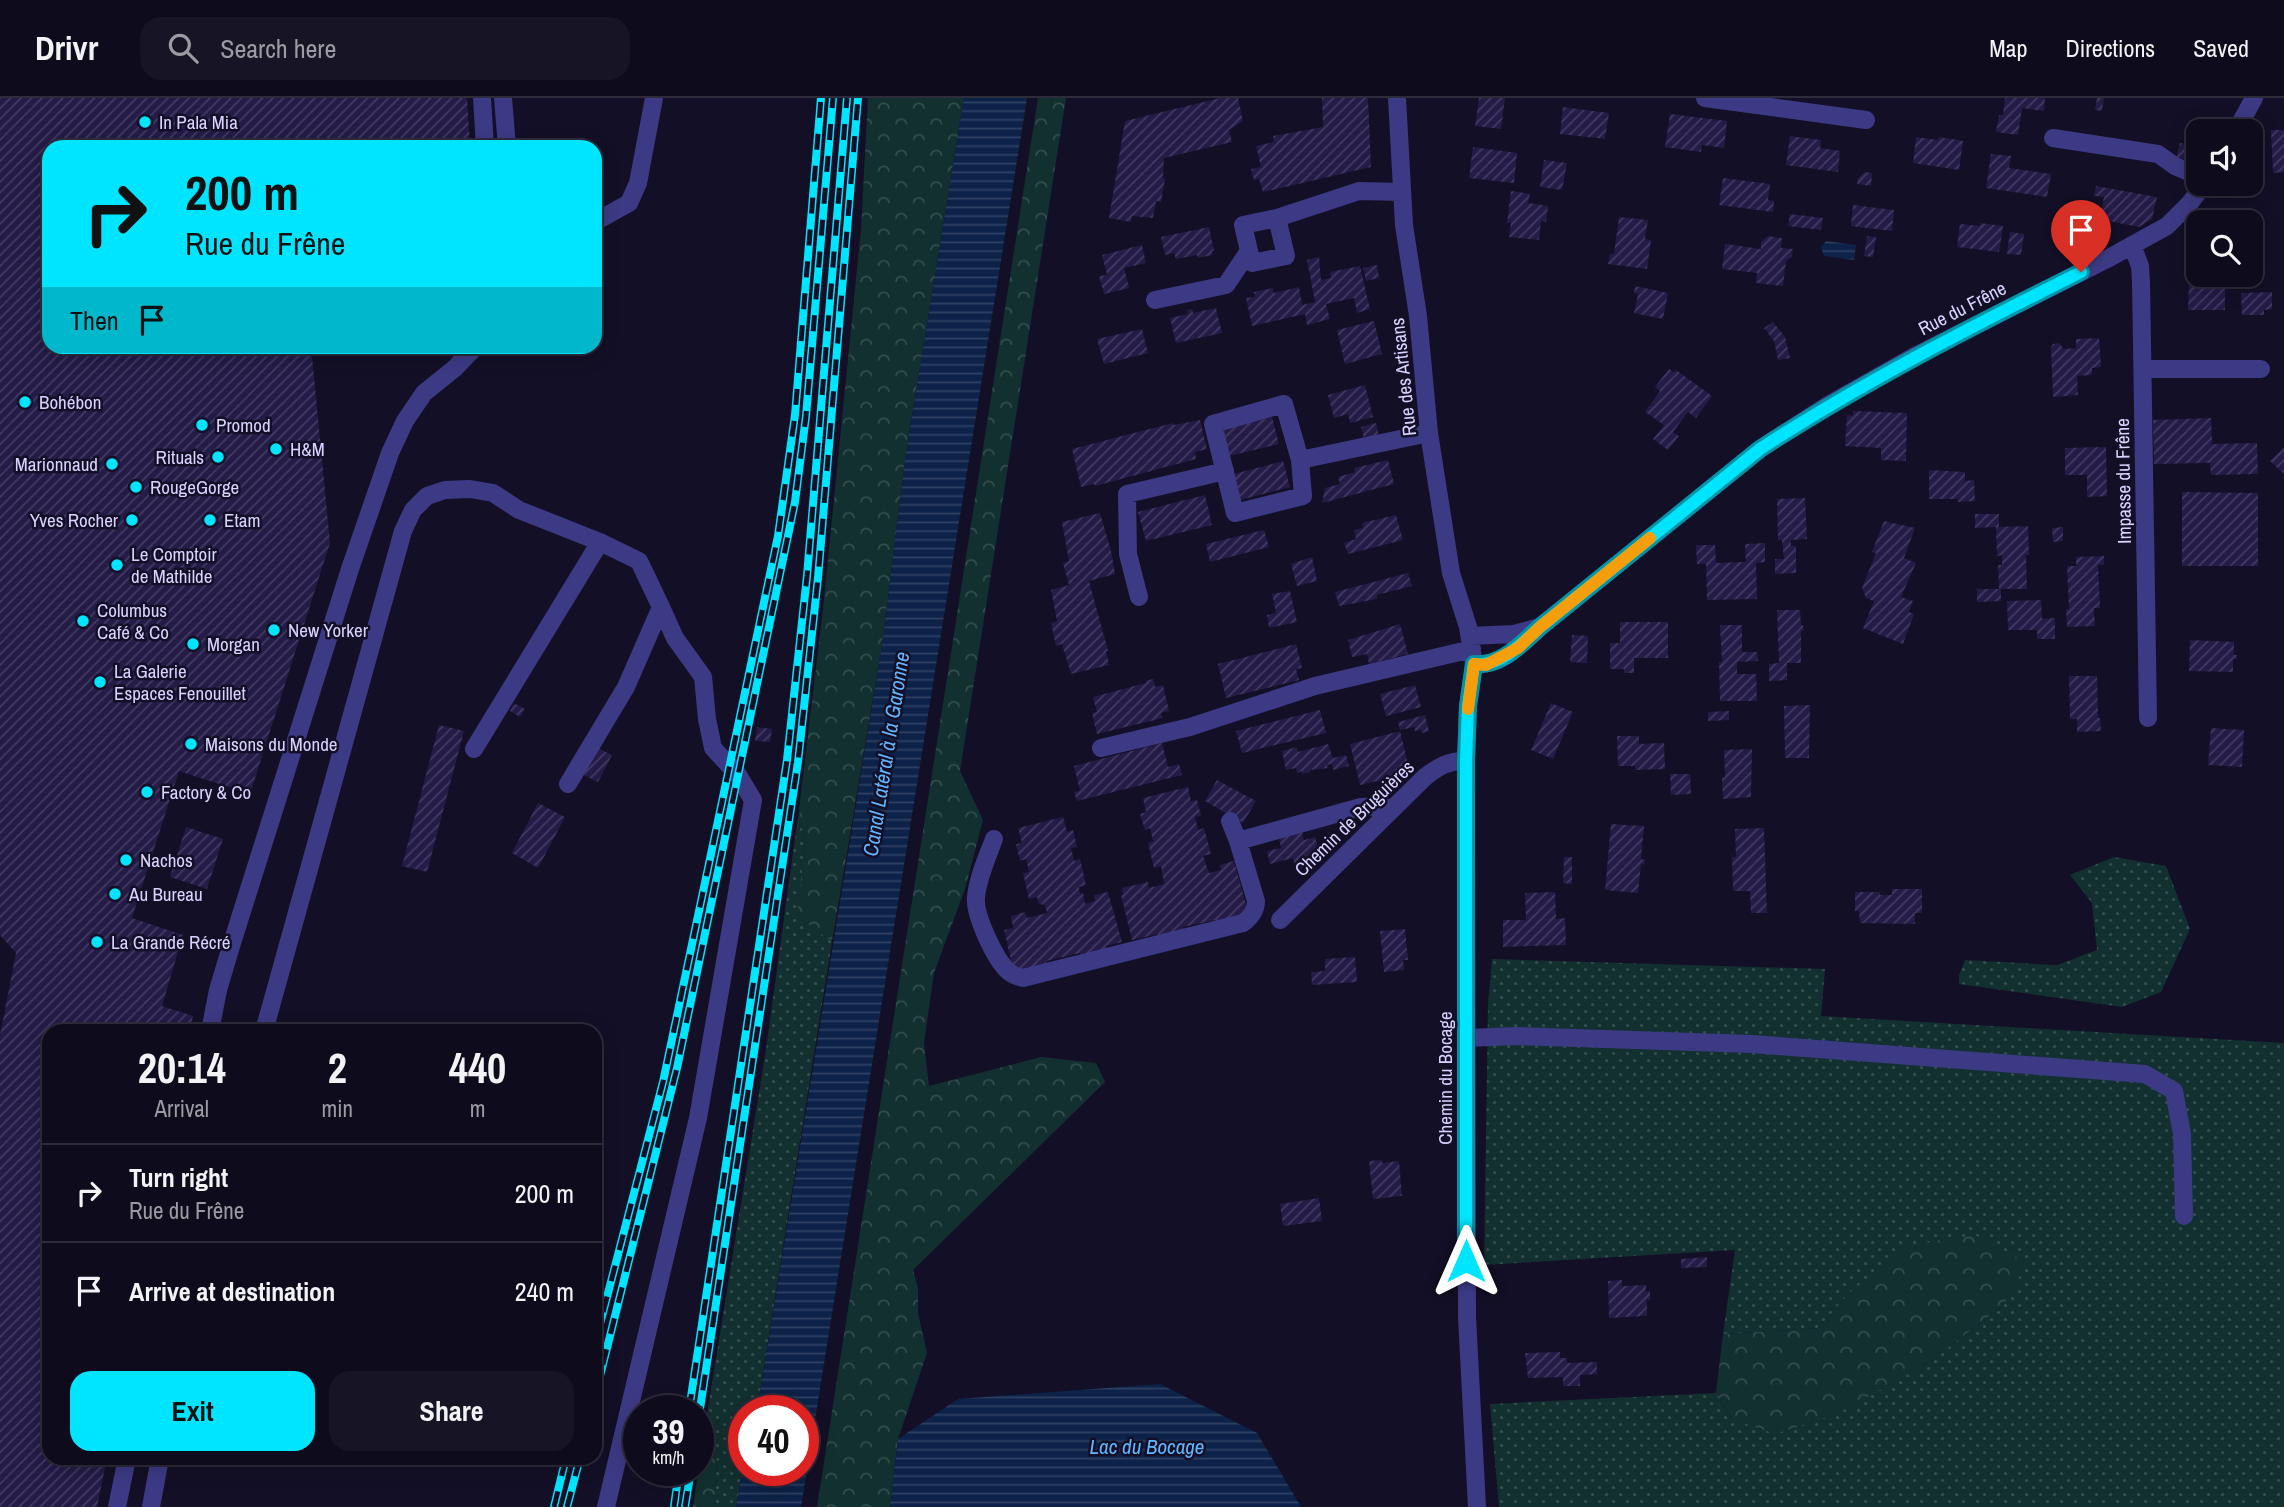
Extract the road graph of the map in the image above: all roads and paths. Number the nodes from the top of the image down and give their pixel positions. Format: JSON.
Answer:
{"nodes":[{"id":1,"x":482,"y":98,"type":"edge"},
{"id":2,"x":503,"y":98,"type":"edge"},
{"id":3,"x":654,"y":98,"type":"edge"},
{"id":4,"x":1397,"y":98,"type":"edge"},
{"id":5,"x":1705,"y":98,"type":"edge"},
{"id":6,"x":2254,"y":98,"type":"edge"},
{"id":7,"x":2243,"y":119,"type":"edge"},
{"id":8,"x":1866,"y":120,"type":"dead end"},
{"id":9,"x":2053,"y":138,"type":"dead end"},
{"id":10,"x":485,"y":140,"type":"edge"},
{"id":11,"x":506,"y":140,"type":"edge"},
{"id":12,"x":2186,"y":171,"type":"edge"},
{"id":13,"x":1402,"y":192,"type":"junction"},
{"id":14,"x":2195,"y":196,"type":"edge"},
{"id":15,"x":602,"y":218,"type":"edge"},
{"id":16,"x":1277,"y":218,"type":"junction"},
{"id":17,"x":2132,"y":245,"type":"junction"},
{"id":18,"x":1249,"y":251,"type":"junction"},
{"id":19,"x":1155,"y":300,"type":"dead end"},
{"id":20,"x":468,"y":354,"type":"edge"},
{"id":21,"x":2143,"y":369,"type":"junction"},
{"id":22,"x":2261,"y":369,"type":"dead end"},
{"id":23,"x":1429,"y":433,"type":"junction"},
{"id":24,"x":1300,"y":460,"type":"junction"},
{"id":25,"x":1225,"y":471,"type":"junction"},
{"id":26,"x":600,"y":542,"type":"junction"},
{"id":27,"x":1139,"y":597,"type":"dead end"},
{"id":28,"x":661,"y":607,"type":"junction"},
{"id":29,"x":1540,"y":627,"type":"junction"},
{"id":30,"x":1472,"y":650,"type":"junction"},
{"id":31,"x":2148,"y":718,"type":"dead end"},
{"id":32,"x":1101,"y":748,"type":"dead end"},
{"id":33,"x":474,"y":749,"type":"dead end"},
{"id":34,"x":1466,"y":761,"type":"junction"},
{"id":35,"x":568,"y":784,"type":"dead end"},
{"id":36,"x":1391,"y":809,"type":"junction"},
{"id":37,"x":1230,"y":821,"type":"dead end"},
{"id":38,"x":994,"y":839,"type":"dead end"},
{"id":39,"x":1238,"y":841,"type":"junction"},
{"id":40,"x":1280,"y":920,"type":"dead end"},
{"id":41,"x":211,"y":1024,"type":"edge"},
{"id":42,"x":266,"y":1024,"type":"edge"},
{"id":43,"x":1466,"y":1038,"type":"junction"},
{"id":44,"x":2184,"y":1216,"type":"dead end"},
{"id":45,"x":126,"y":1465,"type":"edge"},
{"id":46,"x":159,"y":1465,"type":"edge"},
{"id":47,"x":117,"y":1507,"type":"edge"},
{"id":48,"x":151,"y":1507,"type":"edge"},
{"id":49,"x":606,"y":1507,"type":"edge"},
{"id":50,"x":1477,"y":1507,"type":"edge"}],
"edges":[{"from":1,"to":10,"type":"street"},
{"from":2,"to":11,"type":"street"},
{"from":3,"to":15,"type":"street"},
{"from":4,"to":13,"type":"street","name":"Rue des Artisans"},
{"from":5,"to":8,"type":"street"},
{"from":6,"to":7,"type":"street"},
{"from":9,"to":12,"type":"street"},
{"from":13,"to":16,"type":"street"},
{"from":13,"to":23,"type":"street","name":"Rue des Artisans"},
{"from":14,"to":17,"type":"street","name":"Rue du Frêne"},
{"from":16,"to":18,"type":"street"},
{"from":16,"to":18,"type":"street"},
{"from":17,"to":21,"type":"street","name":"Impasse du Frêne"},
{"from":17,"to":29,"type":"street","name":"Rue du Frêne"},
{"from":18,"to":19,"type":"street"},
{"from":20,"to":41,"type":"street"},
{"from":21,"to":22,"type":"street"},
{"from":21,"to":31,"type":"street","name":"Impasse du Frêne"},
{"from":23,"to":24,"type":"street"},
{"from":23,"to":30,"type":"street","name":"Rue des Artisans"},
{"from":24,"to":25,"type":"street"},
{"from":24,"to":25,"type":"street"},
{"from":25,"to":27,"type":"street"},
{"from":26,"to":28,"type":"street"},
{"from":26,"to":33,"type":"street"},
{"from":26,"to":42,"type":"street"},
{"from":28,"to":35,"type":"street"},
{"from":28,"to":49,"type":"street"},
{"from":29,"to":30,"type":"street","name":"Rue du Frêne"},
{"from":29,"to":30,"type":"street","name":"Rue du Frêne"},
{"from":30,"to":32,"type":"street"},
{"from":30,"to":34,"type":"street","name":"Chemin du Bocage"},
{"from":34,"to":36,"type":"street","name":"Chemin de Bruguières"},
{"from":34,"to":43,"type":"street","name":"Chemin du Bocage"},
{"from":36,"to":39,"type":"street"},
{"from":36,"to":40,"type":"street","name":"Chemin de Bruguières"},
{"from":37,"to":39,"type":"street"},
{"from":38,"to":39,"type":"street"},
{"from":43,"to":44,"type":"street"},
{"from":43,"to":50,"type":"street","name":"Chemin du Bocage"},
{"from":45,"to":47,"type":"street"},
{"from":46,"to":48,"type":"street"}]}
